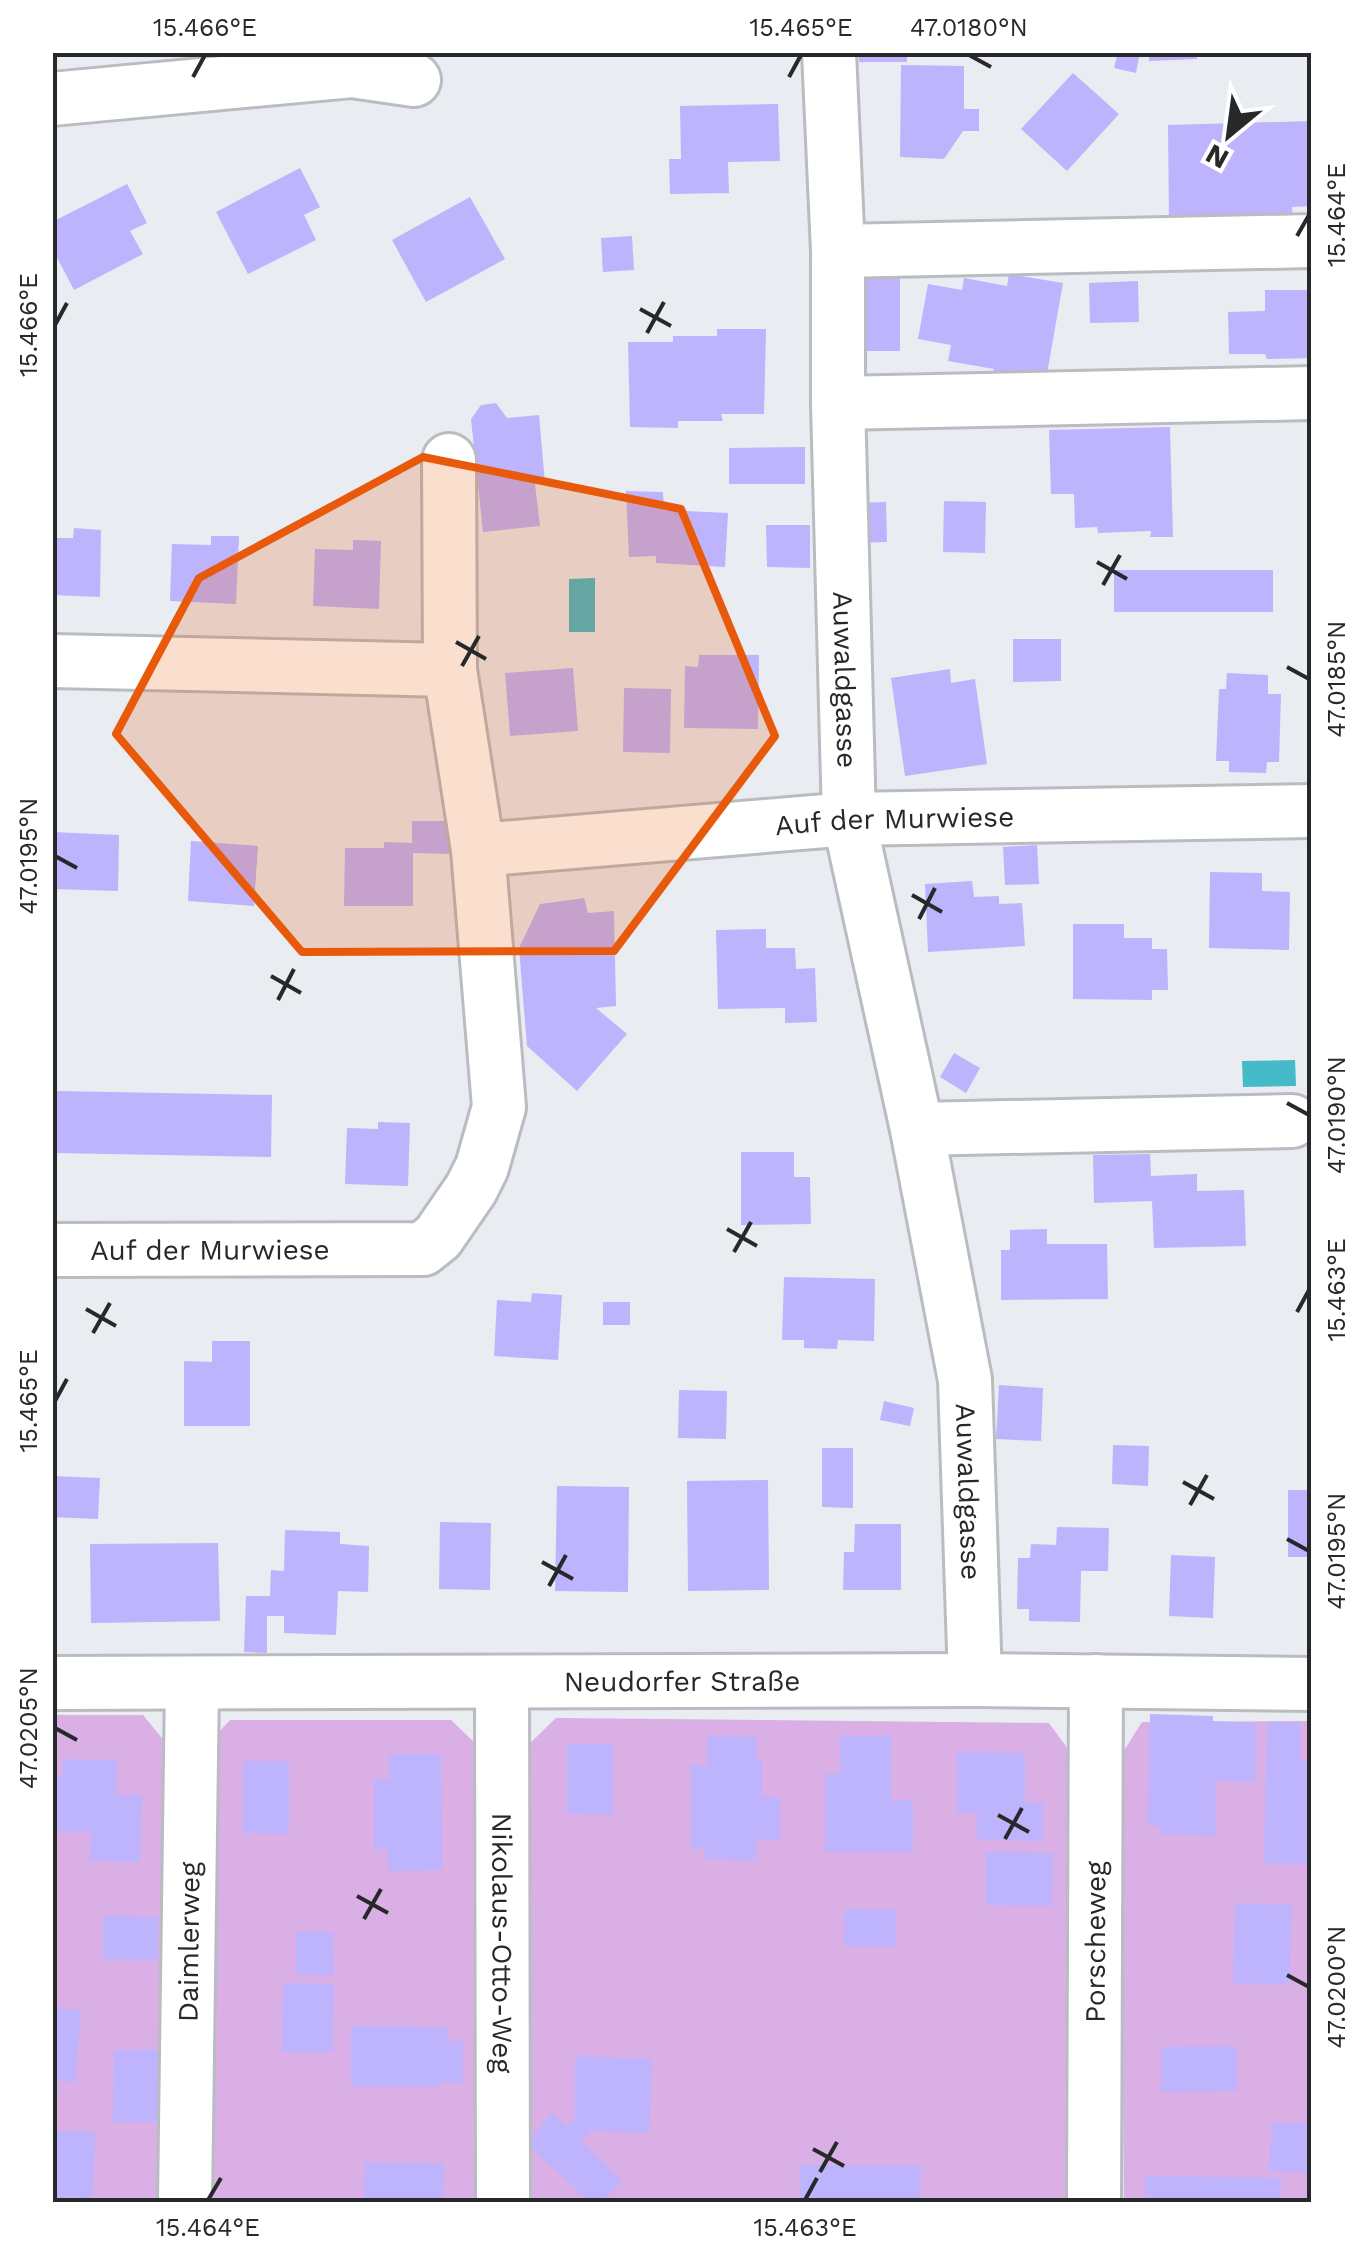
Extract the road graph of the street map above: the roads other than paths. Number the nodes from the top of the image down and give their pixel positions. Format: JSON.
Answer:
{"nodes":[{"id":1,"x":829,"y":52,"type":"edge"},
{"id":2,"x":414,"y":80,"type":"dead end"},
{"id":3,"x":52,"y":100,"type":"edge"},
{"id":4,"x":1312,"y":240,"type":"edge"},
{"id":5,"x":838,"y":251,"type":"junction"},
{"id":6,"x":1312,"y":392,"type":"edge"},
{"id":7,"x":838,"y":403,"type":"junction"},
{"id":8,"x":450,"y":460,"type":"dead end"},
{"id":9,"x":52,"y":661,"type":"edge"},
{"id":10,"x":450,"y":670,"type":"junction"},
{"id":11,"x":1312,"y":811,"type":"edge"},
{"id":12,"x":849,"y":820,"type":"junction"},
{"id":13,"x":478,"y":850,"type":"junction"},
{"id":14,"x":1292,"y":1120,"type":"dead end"},
{"id":15,"x":918,"y":1128,"type":"junction"},
{"id":16,"x":52,"y":1250,"type":"edge"},
{"id":17,"x":975,"y":1680,"type":"junction"},
{"id":18,"x":1096,"y":1681,"type":"junction"},
{"id":19,"x":52,"y":1683,"type":"edge"},
{"id":20,"x":192,"y":1683,"type":"junction"},
{"id":21,"x":502,"y":1683,"type":"junction"},
{"id":22,"x":1312,"y":1684,"type":"edge"},
{"id":23,"x":185,"y":2202,"type":"edge"},
{"id":24,"x":503,"y":2202,"type":"edge"},
{"id":25,"x":1094,"y":2202,"type":"edge"}],
"edges":[{"from":1,"to":5,"type":"street","name":"Auwaldgasse"},
{"from":2,"to":3,"type":"street"},
{"from":4,"to":5,"type":"street"},
{"from":5,"to":7,"type":"street","name":"Auwaldgasse"},
{"from":6,"to":7,"type":"street"},
{"from":7,"to":12,"type":"street","name":"Auwaldgasse"},
{"from":8,"to":10,"type":"street","name":"Auf der Murwiese"},
{"from":9,"to":10,"type":"street"},
{"from":10,"to":13,"type":"street","name":"Auf der Murwiese"},
{"from":11,"to":12,"type":"street","name":"Auf der Murwiese"},
{"from":12,"to":13,"type":"street","name":"Auf der Murwiese"},
{"from":12,"to":15,"type":"street","name":"Auwaldgasse"},
{"from":13,"to":16,"type":"street","name":"Auf der Murwiese"},
{"from":14,"to":15,"type":"street"},
{"from":15,"to":17,"type":"street","name":"Auwaldgasse"},
{"from":17,"to":18,"type":"street","name":"Neudorfer Straße"},
{"from":17,"to":21,"type":"street","name":"Neudorfer Straße"},
{"from":18,"to":22,"type":"street","name":"Neudorfer Straße"},
{"from":18,"to":25,"type":"street","name":"Porscheweg"},
{"from":19,"to":20,"type":"street","name":"Neudorfer Straße"},
{"from":20,"to":21,"type":"street","name":"Neudorfer Straße"},
{"from":20,"to":23,"type":"street","name":"Daimlerweg"},
{"from":21,"to":24,"type":"street","name":"Nikolaus-Otto-Weg"}]}
